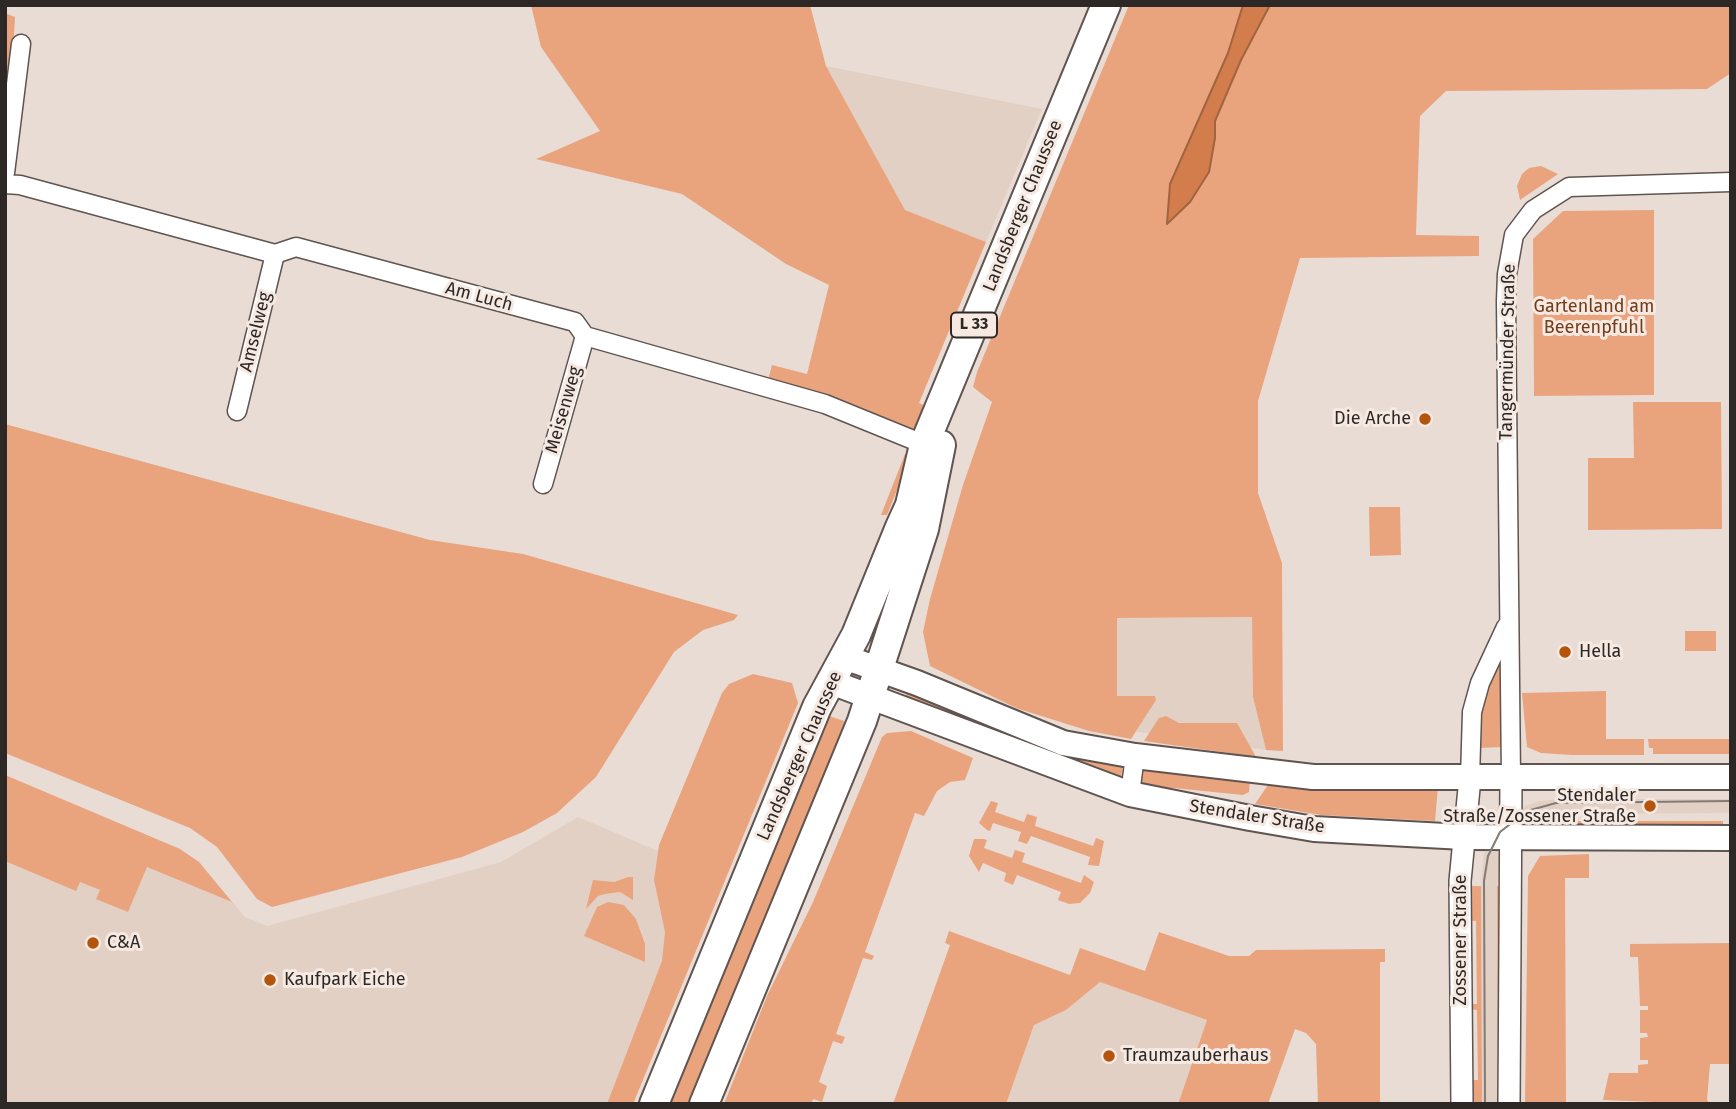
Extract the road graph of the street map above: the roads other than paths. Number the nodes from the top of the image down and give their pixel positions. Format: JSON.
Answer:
{"nodes":[{"id":1,"x":1106,"y":5,"type":"edge"},
{"id":2,"x":21,"y":44,"type":"dead end"},
{"id":3,"x":5,"y":173,"type":"edge"},
{"id":4,"x":1731,"y":183,"type":"edge"},
{"id":5,"x":5,"y":184,"type":"edge"},
{"id":6,"x":275,"y":254,"type":"junction"},
{"id":7,"x":584,"y":336,"type":"junction"},
{"id":8,"x":237,"y":411,"type":"dead end"},
{"id":9,"x":932,"y":448,"type":"junction"},
{"id":10,"x":543,"y":484,"type":"dead end"},
{"id":11,"x":1509,"y":621,"type":"junction"},
{"id":12,"x":854,"y":676,"type":"junction"},
{"id":13,"x":1135,"y":756,"type":"junction"},
{"id":14,"x":1731,"y":777,"type":"edge"},
{"id":15,"x":1470,"y":778,"type":"junction"},
{"id":16,"x":1511,"y":778,"type":"junction"},
{"id":17,"x":1130,"y":794,"type":"junction"},
{"id":18,"x":1464,"y":837,"type":"junction"},
{"id":19,"x":1511,"y":837,"type":"junction"},
{"id":20,"x":1731,"y":838,"type":"edge"},
{"id":21,"x":654,"y":1104,"type":"edge"},
{"id":22,"x":704,"y":1104,"type":"edge"},
{"id":23,"x":1462,"y":1104,"type":"edge"},
{"id":24,"x":1509,"y":1104,"type":"edge"}],
"edges":[{"from":1,"to":9,"type":"main road","name":"Landsberger Chaussee","number":"L 33"},
{"from":2,"to":3,"type":"street"},
{"from":4,"to":11,"type":"street","name":"Tangermünder Straße"},
{"from":5,"to":6,"type":"street","name":"Am Luch"},
{"from":6,"to":7,"type":"street","name":"Am Luch"},
{"from":6,"to":8,"type":"street","name":"Amselweg"},
{"from":7,"to":9,"type":"street","name":"Am Luch"},
{"from":7,"to":10,"type":"street","name":"Meisenweg"},
{"from":9,"to":12,"type":"main road","name":"Landsberger Chaussee"},
{"from":9,"to":12,"type":"main road","name":"Landsberger Chaussee"},
{"from":11,"to":15,"type":"street","name":"Tangermünder Straße"},
{"from":11,"to":16,"type":"street","name":"Tangermünder Straße"},
{"from":12,"to":13,"type":"main road"},
{"from":12,"to":17,"type":"main road","name":"Stendaler Straße"},
{"from":12,"to":21,"type":"main road","name":"Landsberger Chaussee"},
{"from":12,"to":22,"type":"main road","name":"Landsberger Chaussee"},
{"from":13,"to":15,"type":"main road"},
{"from":13,"to":17,"type":"street"},
{"from":14,"to":16,"type":"main road"},
{"from":15,"to":16,"type":"main road"},
{"from":15,"to":18,"type":"street","name":"Zossener Straße"},
{"from":16,"to":19,"type":"street"},
{"from":17,"to":18,"type":"main road","name":"Stendaler Straße"},
{"from":18,"to":19,"type":"main road","name":"Stendaler Straße"},
{"from":18,"to":23,"type":"street","name":"Zossener Straße"},
{"from":19,"to":20,"type":"main road","name":"Stendaler Straße"},
{"from":19,"to":24,"type":"street"}]}
